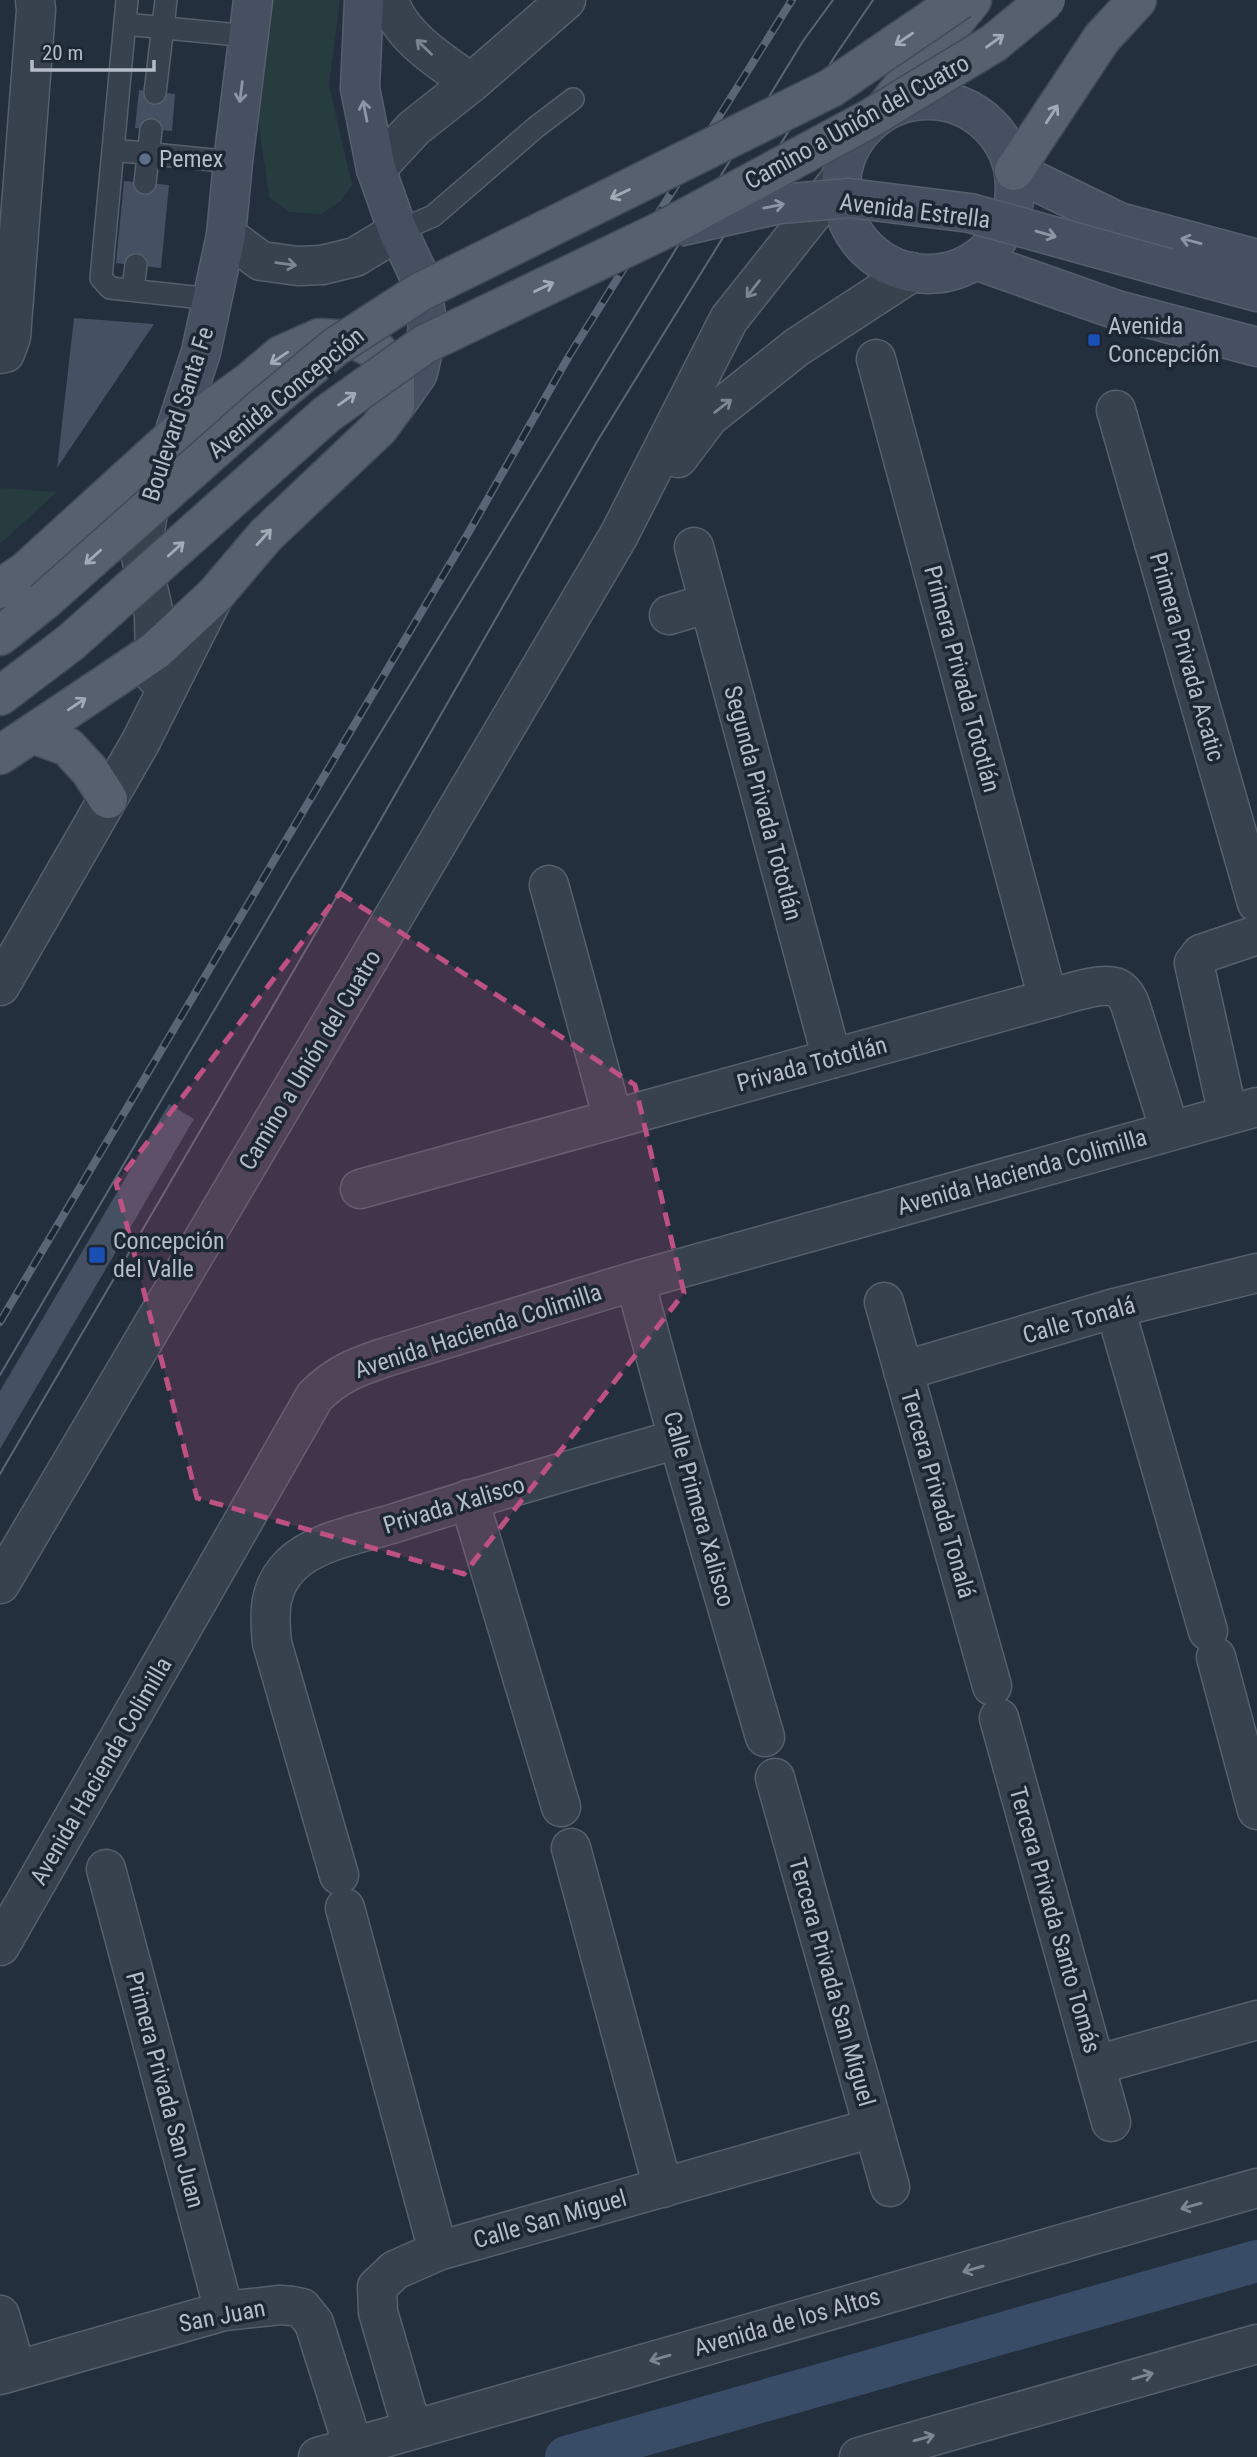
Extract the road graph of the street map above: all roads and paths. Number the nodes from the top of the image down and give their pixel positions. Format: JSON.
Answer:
{"nodes":[{"id":1,"x":35,"y":0,"type":"edge"},
{"id":2,"x":127,"y":0,"type":"edge"},
{"id":3,"x":166,"y":0,"type":"edge"},
{"id":4,"x":364,"y":0,"type":"edge"},
{"id":5,"x":389,"y":0,"type":"edge"},
{"id":6,"x":566,"y":0,"type":"edge"},
{"id":7,"x":960,"y":0,"type":"edge"},
{"id":8,"x":972,"y":0,"type":"edge"},
{"id":9,"x":1046,"y":0,"type":"edge"},
{"id":10,"x":1137,"y":0,"type":"edge"},
{"id":11,"x":250,"y":18,"type":"edge"},
{"id":12,"x":125,"y":24,"type":"junction"},
{"id":13,"x":163,"y":28,"type":"junction"},
{"id":14,"x":471,"y":83,"type":"junction"},
{"id":15,"x":155,"y":93,"type":"dead end"},
{"id":16,"x":573,"y":99,"type":"dead end"},
{"id":17,"x":881,"y":113,"type":"junction"},
{"id":18,"x":151,"y":130,"type":"dead end"},
{"id":19,"x":113,"y":150,"type":"junction"},
{"id":20,"x":148,"y":153,"type":"junction"},
{"id":21,"x":233,"y":162,"type":"junction"},
{"id":22,"x":681,"y":163,"type":"joint"},
{"id":23,"x":376,"y":169,"type":"junction"},
{"id":24,"x":1014,"y":171,"type":"junction"},
{"id":25,"x":841,"y":178,"type":"junction"},
{"id":26,"x":145,"y":183,"type":"dead end"},
{"id":27,"x":398,"y":231,"type":"junction"},
{"id":28,"x":659,"y":232,"type":"junction"},
{"id":29,"x":226,"y":235,"type":"junction"},
{"id":30,"x":1257,"y":259,"type":"edge"},
{"id":31,"x":975,"y":260,"type":"junction"},
{"id":32,"x":136,"y":265,"type":"dead end"},
{"id":33,"x":912,"y":272,"type":"junction"},
{"id":34,"x":133,"y":289,"type":"junction"},
{"id":35,"x":1257,"y":292,"type":"edge"},
{"id":36,"x":212,"y":299,"type":"junction"},
{"id":37,"x":1257,"y":347,"type":"edge"},
{"id":38,"x":0,"y":354,"type":"edge"},
{"id":39,"x":876,"y":359,"type":"dead end"},
{"id":40,"x":395,"y":406,"type":"junction"},
{"id":41,"x":1116,"y":410,"type":"dead end"},
{"id":42,"x":173,"y":437,"type":"junction"},
{"id":43,"x":619,"y":535,"type":"junction"},
{"id":44,"x":694,"y":547,"type":"dead end"},
{"id":45,"x":0,"y":589,"type":"edge"},
{"id":46,"x":215,"y":595,"type":"junction"},
{"id":47,"x":709,"y":603,"type":"junction"},
{"id":48,"x":669,"y":615,"type":"dead end"},
{"id":49,"x":0,"y":636,"type":"edge"},
{"id":50,"x":155,"y":651,"type":"junction"},
{"id":51,"x":0,"y":696,"type":"edge"},
{"id":52,"x":33,"y":734,"type":"junction"},
{"id":53,"x":140,"y":743,"type":"junction"},
{"id":54,"x":0,"y":755,"type":"edge"},
{"id":55,"x":108,"y":799,"type":"junction"},
{"id":56,"x":549,"y":885,"type":"dead end"},
{"id":57,"x":1257,"y":903,"type":"edge"},
{"id":58,"x":1257,"y":935,"type":"edge"},
{"id":59,"x":0,"y":986,"type":"edge"},
{"id":60,"x":1048,"y":999,"type":"junction"},
{"id":61,"x":832,"y":1059,"type":"junction"},
{"id":62,"x":1242,"y":1111,"type":"edge"},
{"id":63,"x":613,"y":1119,"type":"junction"},
{"id":64,"x":1170,"y":1131,"type":"junction"},
{"id":65,"x":360,"y":1189,"type":"dead end"},
{"id":66,"x":1257,"y":1273,"type":"edge"},
{"id":67,"x":635,"y":1281,"type":"junction"},
{"id":68,"x":884,"y":1302,"type":"dead end"},
{"id":69,"x":1115,"y":1308,"type":"junction"},
{"id":70,"x":903,"y":1371,"type":"junction"},
{"id":71,"x":678,"y":1438,"type":"junction"},
{"id":72,"x":469,"y":1499,"type":"junction"},
{"id":73,"x":0,"y":1584,"type":"edge"},
{"id":74,"x":996,"y":1702,"type":"joint"},
{"id":75,"x":765,"y":1737,"type":"dead end"},
{"id":76,"x":775,"y":1778,"type":"dead end"},
{"id":77,"x":561,"y":1807,"type":"dead end"},
{"id":78,"x":1257,"y":1810,"type":"edge"},
{"id":79,"x":571,"y":1847,"type":"dead end"},
{"id":80,"x":106,"y":1869,"type":"dead end"},
{"id":81,"x":0,"y":1946,"type":"edge"},
{"id":82,"x":1257,"y":2020,"type":"edge"},
{"id":83,"x":1096,"y":2065,"type":"junction"},
{"id":84,"x":1111,"y":2122,"type":"dead end"},
{"id":85,"x":873,"y":2128,"type":"junction"},
{"id":86,"x":890,"y":2187,"type":"dead end"},
{"id":87,"x":663,"y":2188,"type":"junction"},
{"id":88,"x":1257,"y":2188,"type":"edge"},
{"id":89,"x":438,"y":2251,"type":"junction"},
{"id":90,"x":224,"y":2311,"type":"junction"},
{"id":91,"x":0,"y":2315,"type":"edge"},
{"id":92,"x":1257,"y":2344,"type":"edge"},
{"id":93,"x":8,"y":2372,"type":"edge"},
{"id":94,"x":412,"y":2429,"type":"junction"},
{"id":95,"x":336,"y":2452,"type":"edge"},
{"id":96,"x":859,"y":2457,"type":"edge"}],
"edges":[{"from":1,"to":38,"type":"street"},
{"from":2,"to":12,"type":"lane"},
{"from":3,"to":13,"type":"lane"},
{"from":23,"to":4,"type":"main road","one_way":true},
{"from":14,"to":5,"type":"street","one_way":true},
{"from":6,"to":14,"type":"street"},
{"from":7,"to":22,"type":"main road","name":"Camino a Unión del Cuatro","one_way":true,"bridge":true},
{"from":8,"to":17,"type":"main road"},
{"from":28,"to":9,"type":"main road","name":"Camino a Unión del Cuatro","one_way":true,"bridge":true},
{"from":24,"to":10,"type":"main road","one_way":true},
{"from":11,"to":13,"type":"lane"},
{"from":11,"to":21,"type":"main road","name":"Boulevard Santa Fe","one_way":true},
{"from":12,"to":13,"type":"lane"},
{"from":12,"to":19,"type":"lane"},
{"from":13,"to":15,"type":"lane"},
{"from":14,"to":23,"type":"street"},
{"from":16,"to":27,"type":"lane"},
{"from":17,"to":24,"type":"main road"},
{"from":17,"to":25,"type":"main road"},
{"from":18,"to":20,"type":"lane"},
{"from":19,"to":20,"type":"lane"},
{"from":19,"to":34,"type":"lane"},
{"from":20,"to":21,"type":"lane"},
{"from":20,"to":26,"type":"lane"},
{"from":21,"to":29,"type":"main road","name":"Boulevard Santa Fe"},
{"from":22,"to":49,"type":"main road","name":"Avenida Concepción","one_way":true,"bridge":true},
{"from":23,"to":27,"type":"main road"},
{"from":30,"to":24,"type":"main road","one_way":true},
{"from":24,"to":31,"type":"main road"},
{"from":25,"to":33,"type":"main road"},
{"from":25,"to":43,"type":"street","name":"Camino a Unión del Cuatro","one_way":true},
{"from":29,"to":27,"type":"street","one_way":true},
{"from":27,"to":40,"type":"main road"},
{"from":28,"to":35,"type":"main road","name":"Avenida Estrella","one_way":true,"bridge":true},
{"from":51,"to":28,"type":"main road","name":"Avenida Concepción","one_way":true,"bridge":true},
{"from":29,"to":36,"type":"main road","name":"Boulevard Santa Fe"},
{"from":31,"to":33,"type":"main road"},
{"from":31,"to":37,"type":"main road"},
{"from":32,"to":34,"type":"lane"},
{"from":43,"to":33,"type":"street","name":"Camino a Unión del Cuatro","one_way":true},
{"from":34,"to":36,"type":"lane"},
{"from":36,"to":42,"type":"main road","name":"Boulevard Santa Fe"},
{"from":39,"to":60,"type":"street","name":"Primera Privada Tototlán"},
{"from":40,"to":42,"type":"main road","one_way":true},
{"from":46,"to":40,"type":"main road","one_way":true},
{"from":41,"to":57,"type":"street","name":"Primera Privada Acatic"},
{"from":42,"to":45,"type":"main road"},
{"from":42,"to":50,"type":"street","name":"Boulevard Santa Fe"},
{"from":43,"to":73,"type":"street","name":"Camino a Unión del Cuatro"},
{"from":44,"to":47,"type":"street","name":"Segunda Privada Tototlán"},
{"from":46,"to":50,"type":"main road"},
{"from":46,"to":53,"type":"street","name":"Boulevard Santa Fe"},
{"from":47,"to":48,"type":"street"},
{"from":47,"to":61,"type":"street","name":"Segunda Privada Tototlán"},
{"from":52,"to":50,"type":"main road","one_way":true},
{"from":50,"to":53,"type":"street","name":"Boulevard Santa Fe"},
{"from":52,"to":54,"type":"main road"},
{"from":52,"to":55,"type":"main road"},
{"from":53,"to":55,"type":"street","name":"Boulevard Santa Fe"},
{"from":55,"to":59,"type":"street","name":"Boulevard Santa Fe"},
{"from":56,"to":63,"type":"street"},
{"from":58,"to":62,"type":"street"},
{"from":60,"to":61,"type":"street","name":"Privada Tototlán"},
{"from":60,"to":64,"type":"street","name":"Privada Tototlán"},
{"from":61,"to":63,"type":"street","name":"Privada Tototlán"},
{"from":62,"to":64,"type":"street","name":"Avenida Hacienda Colimilla"},
{"from":63,"to":65,"type":"street","name":"Privada Tototlán"},
{"from":64,"to":67,"type":"street","name":"Avenida Hacienda Colimilla"},
{"from":66,"to":69,"type":"street","name":"Calle Tonalá"},
{"from":67,"to":71,"type":"street","name":"Calle Primera Xalisco"},
{"from":67,"to":81,"type":"street","name":"Avenida Hacienda Colimilla"},
{"from":68,"to":70,"type":"street","name":"Tercera Privada Tonalá"},
{"from":69,"to":70,"type":"street","name":"Calle Tonalá"},
{"from":69,"to":78,"type":"street"},
{"from":70,"to":74,"type":"street","name":"Tercera Privada Tonalá"},
{"from":71,"to":72,"type":"street","name":"Privada Xalisco"},
{"from":71,"to":75,"type":"street","name":"Calle Primera Xalisco"},
{"from":72,"to":77,"type":"street"},
{"from":72,"to":89,"type":"street","name":"Privada Xalisco"},
{"from":74,"to":83,"type":"street","name":"Tercera Privada Santo Tomás"},
{"from":76,"to":85,"type":"street","name":"Tercera Privada San Miguel"},
{"from":79,"to":87,"type":"street"},
{"from":80,"to":90,"type":"street","name":"Primera Privada San Juan"},
{"from":82,"to":83,"type":"street"},
{"from":83,"to":84,"type":"street","name":"Tercera Privada Santo Tomás"},
{"from":85,"to":86,"type":"street","name":"Tercera Privada San Miguel"},
{"from":85,"to":87,"type":"street","name":"Calle San Miguel"},
{"from":87,"to":89,"type":"street","name":"Calle San Miguel"},
{"from":88,"to":94,"type":"street","name":"Avenida de los Altos","one_way":true},
{"from":89,"to":94,"type":"street","name":"Calle San Miguel"},
{"from":90,"to":93,"type":"street","name":"San Juan"},
{"from":90,"to":95,"type":"street","name":"San Juan"},
{"from":91,"to":93,"type":"street"},
{"from":96,"to":92,"type":"street","one_way":true},
{"from":94,"to":95,"type":"street","name":"Avenida de los Altos"}]}
